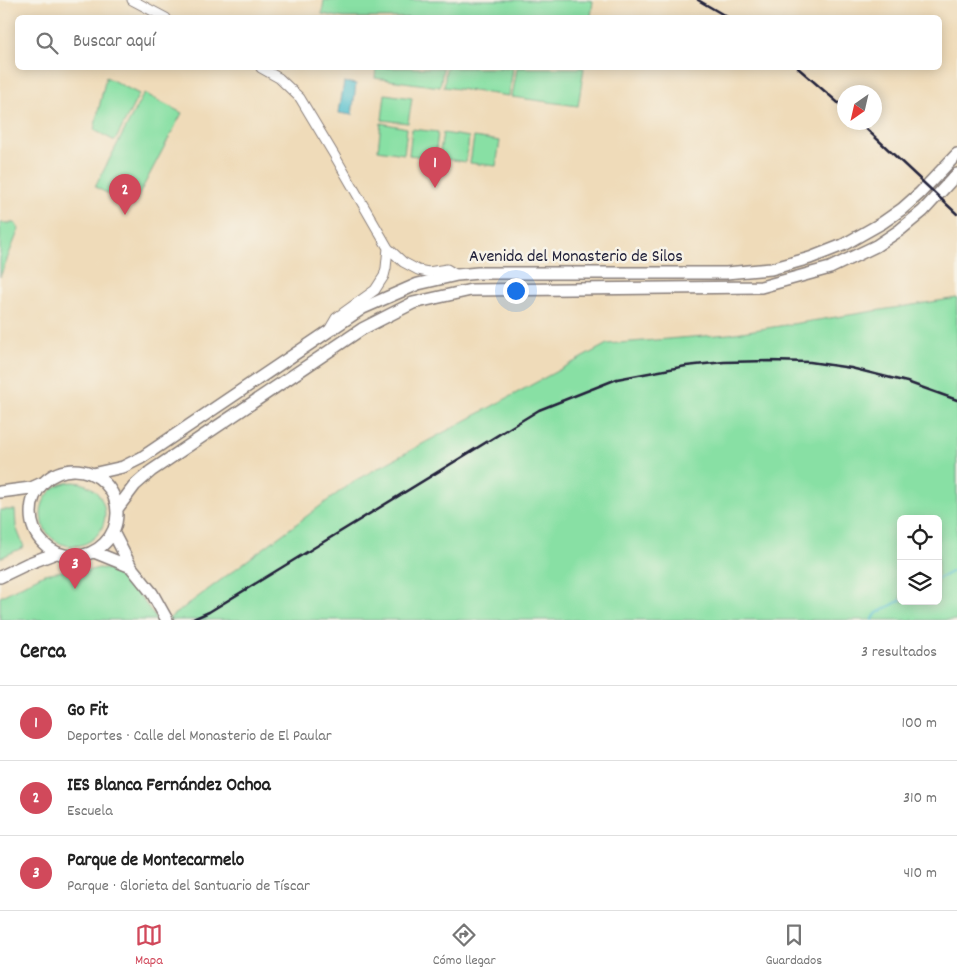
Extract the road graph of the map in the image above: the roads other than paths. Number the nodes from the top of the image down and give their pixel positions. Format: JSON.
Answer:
{"nodes":[{"id":1,"x":132,"y":0,"type":"edge"},
{"id":2,"x":160,"y":15,"type":"edge"},
{"id":3,"x":265,"y":70,"type":"edge"},
{"id":4,"x":957,"y":154,"type":"edge"},
{"id":5,"x":957,"y":174,"type":"edge"},
{"id":6,"x":388,"y":248,"type":"junction"},
{"id":7,"x":457,"y":275,"type":"junction"},
{"id":8,"x":328,"y":332,"type":"junction"},
{"id":9,"x":92,"y":474,"type":"junction"},
{"id":10,"x":44,"y":482,"type":"junction"},
{"id":11,"x":0,"y":492,"type":"edge"},
{"id":12,"x":117,"y":509,"type":"junction"},
{"id":13,"x":113,"y":532,"type":"junction"},
{"id":14,"x":94,"y":552,"type":"junction"},
{"id":15,"x":56,"y":553,"type":"junction"},
{"id":16,"x":131,"y":567,"type":"junction"},
{"id":17,"x":0,"y":577,"type":"edge"},
{"id":18,"x":167,"y":620,"type":"edge"}],
"edges":[{"from":1,"to":2,"type":"street"},
{"from":3,"to":6,"type":"street"},
{"from":4,"to":7,"type":"street","name":"Avenida del Monasterio de Silos"},
{"from":5,"to":12,"type":"street","name":"Avenida del Monasterio de Silos"},
{"from":6,"to":7,"type":"street"},
{"from":6,"to":8,"type":"street"},
{"from":7,"to":8,"type":"street","name":"Avenida del Monasterio de Silos"},
{"from":8,"to":9,"type":"street","name":"Avenida del Monasterio de Silos"},
{"from":9,"to":10,"type":"street"},
{"from":9,"to":12,"type":"street"},
{"from":10,"to":11,"type":"street"},
{"from":10,"to":15,"type":"street"},
{"from":12,"to":13,"type":"street"},
{"from":13,"to":14,"type":"street"},
{"from":13,"to":16,"type":"street"},
{"from":14,"to":15,"type":"street"},
{"from":14,"to":16,"type":"street"},
{"from":15,"to":17,"type":"street"},
{"from":16,"to":18,"type":"street"}]}
